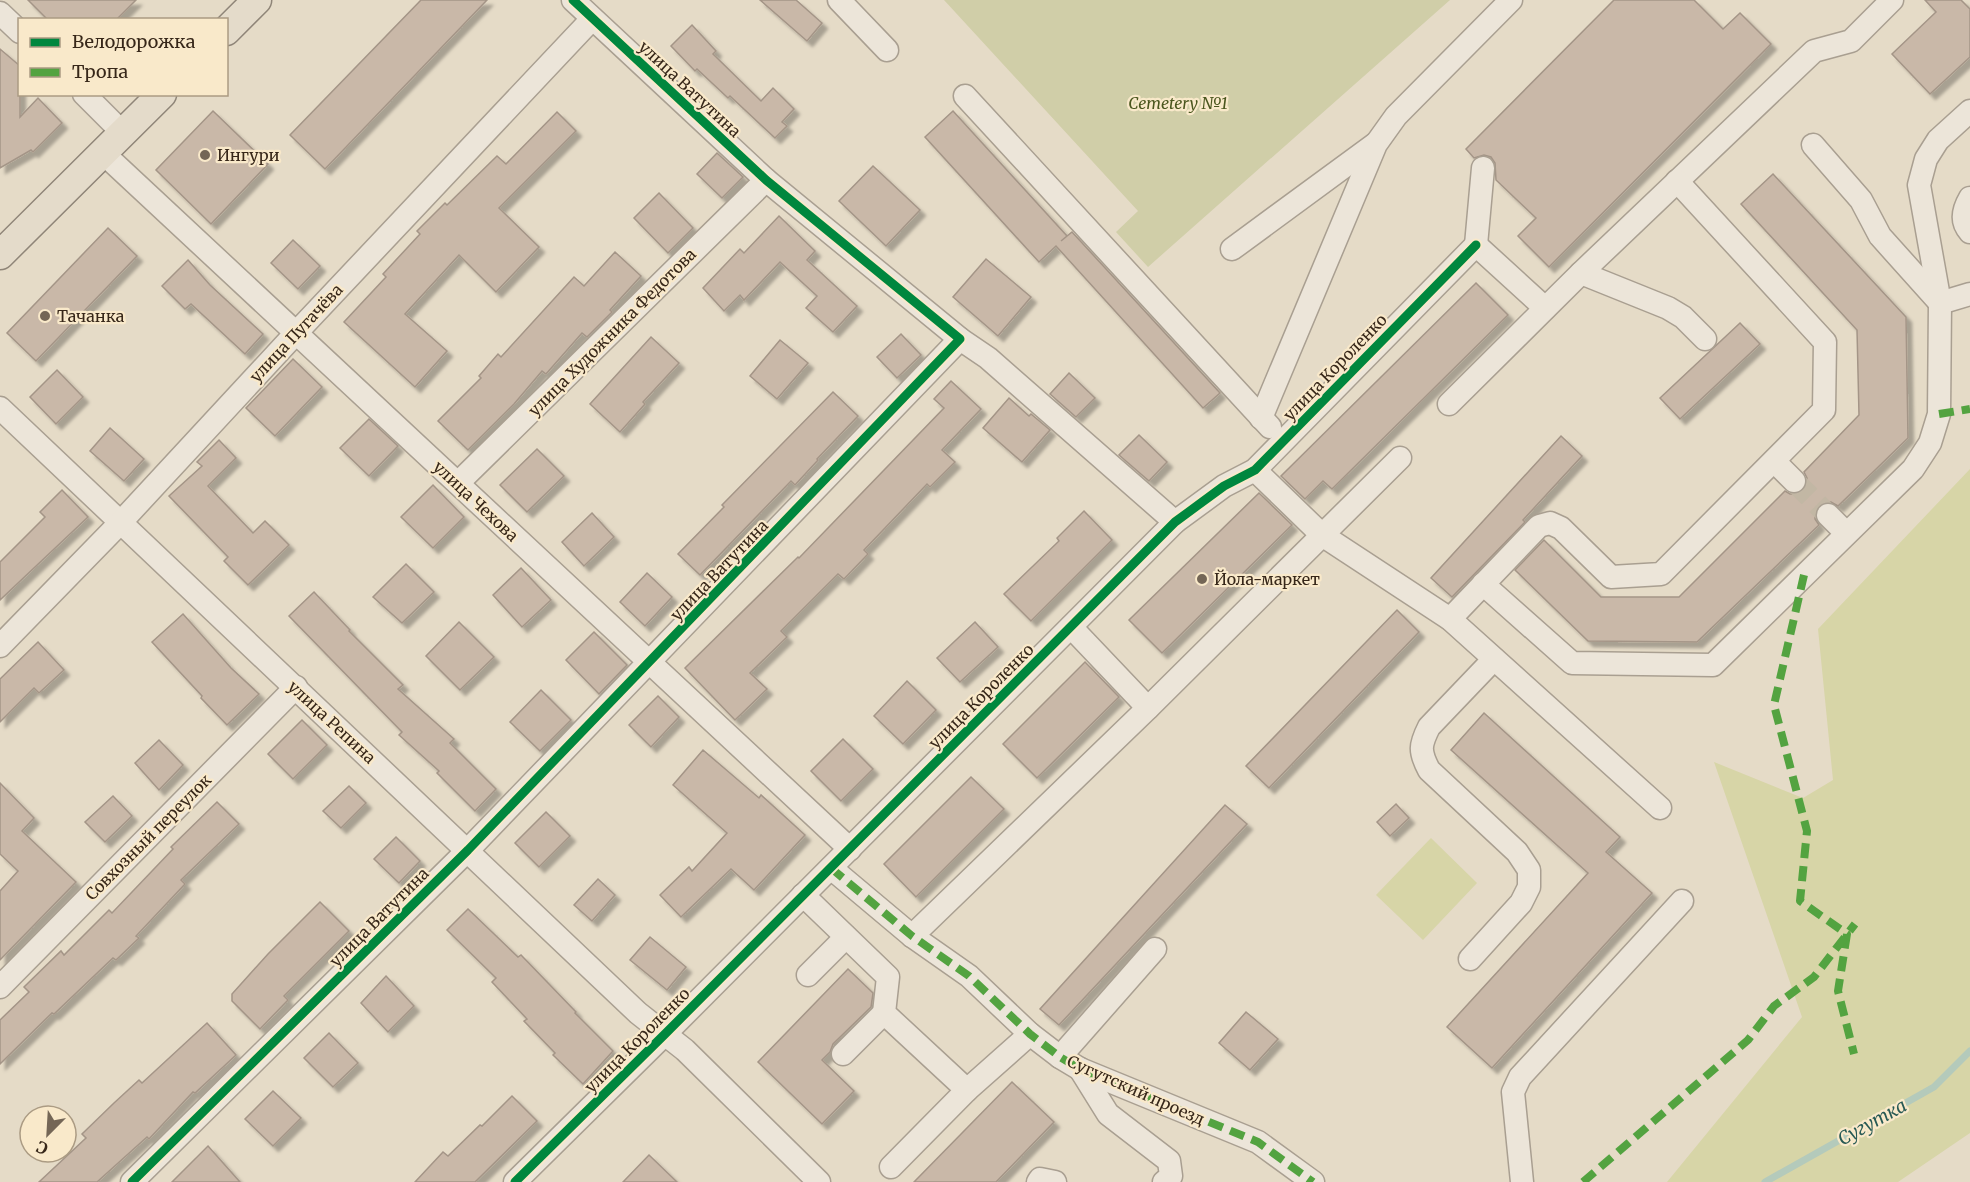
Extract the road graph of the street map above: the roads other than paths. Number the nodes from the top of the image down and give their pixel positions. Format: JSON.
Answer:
{"nodes":[{"id":1,"x":257,"y":0,"type":"edge"},
{"id":2,"x":573,"y":0,"type":"edge"},
{"id":3,"x":840,"y":0,"type":"edge"},
{"id":4,"x":1512,"y":0,"type":"edge"},
{"id":5,"x":1892,"y":0,"type":"edge"},
{"id":6,"x":0,"y":13,"type":"edge"},
{"id":7,"x":592,"y":19,"type":"junction"},
{"id":8,"x":228,"y":28,"type":"edge"},
{"id":9,"x":18,"y":30,"type":"edge"},
{"id":10,"x":887,"y":50,"type":"dead end"},
{"id":11,"x":86,"y":96,"type":"edge"},
{"id":12,"x":160,"y":96,"type":"edge"},
{"id":13,"x":965,"y":96,"type":"dead end"},
{"id":14,"x":1970,"y":111,"type":"edge"},
{"id":15,"x":123,"y":133,"type":"junction"},
{"id":16,"x":1376,"y":144,"type":"junction"},
{"id":17,"x":1813,"y":145,"type":"dead end"},
{"id":18,"x":103,"y":153,"type":"junction"},
{"id":19,"x":1483,"y":168,"type":"dead end"},
{"id":20,"x":766,"y":180,"type":"junction"},
{"id":21,"x":1677,"y":180,"type":"junction"},
{"id":22,"x":1970,"y":198,"type":"edge"},
{"id":23,"x":1970,"y":232,"type":"edge"},
{"id":24,"x":1476,"y":244,"type":"junction"},
{"id":25,"x":1232,"y":249,"type":"dead end"},
{"id":26,"x":0,"y":255,"type":"edge"},
{"id":27,"x":1581,"y":273,"type":"junction"},
{"id":28,"x":1970,"y":294,"type":"edge"},
{"id":29,"x":1940,"y":303,"type":"junction"},
{"id":30,"x":1545,"y":308,"type":"junction"},
{"id":31,"x":296,"y":333,"type":"junction"},
{"id":32,"x":960,"y":339,"type":"junction"},
{"id":33,"x":1705,"y":339,"type":"dead end"},
{"id":34,"x":1449,"y":404,"type":"dead end"},
{"id":35,"x":0,"y":408,"type":"edge"},
{"id":36,"x":1262,"y":418,"type":"junction"},
{"id":37,"x":1283,"y":442,"type":"junction"},
{"id":38,"x":1400,"y":458,"type":"dead end"},
{"id":39,"x":1774,"y":461,"type":"junction"},
{"id":40,"x":1255,"y":470,"type":"junction"},
{"id":41,"x":1794,"y":481,"type":"tunnel mouth"},
{"id":42,"x":458,"y":483,"type":"junction"},
{"id":43,"x":1828,"y":515,"type":"tunnel mouth"},
{"id":44,"x":121,"y":522,"type":"junction"},
{"id":45,"x":1175,"y":522,"type":"junction"},
{"id":46,"x":1846,"y":533,"type":"junction"},
{"id":47,"x":1322,"y":535,"type":"junction"},
{"id":48,"x":1483,"y":584,"type":"junction"},
{"id":49,"x":1450,"y":619,"type":"junction"},
{"id":50,"x":1071,"y":627,"type":"junction"},
{"id":51,"x":0,"y":646,"type":"edge"},
{"id":52,"x":1494,"y":659,"type":"junction"},
{"id":53,"x":651,"y":662,"type":"junction"},
{"id":54,"x":296,"y":687,"type":"junction"},
{"id":55,"x":1148,"y":708,"type":"junction"},
{"id":56,"x":1660,"y":808,"type":"dead end"},
{"id":57,"x":850,"y":849,"type":"junction"},
{"id":58,"x":468,"y":850,"type":"junction"},
{"id":59,"x":831,"y":868,"type":"junction"},
{"id":60,"x":803,"y":895,"type":"junction"},
{"id":61,"x":1682,"y":901,"type":"dead end"},
{"id":62,"x":912,"y":936,"type":"junction"},
{"id":63,"x":846,"y":937,"type":"junction"},
{"id":64,"x":1155,"y":949,"type":"dead end"},
{"id":65,"x":1470,"y":959,"type":"dead end"},
{"id":66,"x":808,"y":975,"type":"dead end"},
{"id":67,"x":0,"y":987,"type":"edge"},
{"id":68,"x":884,"y":1013,"type":"junction"},
{"id":69,"x":665,"y":1034,"type":"junction"},
{"id":70,"x":1030,"y":1034,"type":"junction"},
{"id":71,"x":843,"y":1054,"type":"dead end"},
{"id":72,"x":1060,"y":1057,"type":"junction"},
{"id":73,"x":1080,"y":1069,"type":"junction"},
{"id":74,"x":967,"y":1090,"type":"junction"},
{"id":75,"x":891,"y":1167,"type":"dead end"},
{"id":76,"x":132,"y":1182,"type":"edge"},
{"id":77,"x":515,"y":1182,"type":"edge"},
{"id":78,"x":819,"y":1182,"type":"edge"},
{"id":79,"x":1038,"y":1182,"type":"edge"},
{"id":80,"x":1055,"y":1182,"type":"edge"},
{"id":81,"x":1164,"y":1182,"type":"edge"},
{"id":82,"x":1313,"y":1182,"type":"edge"},
{"id":83,"x":1522,"y":1182,"type":"edge"}],
"edges":[{"from":1,"to":8,"type":"main road"},
{"from":2,"to":7,"type":"street","name":"улица Ватутина"},
{"from":3,"to":10,"type":"street"},
{"from":4,"to":16,"type":"street"},
{"from":5,"to":21,"type":"street"},
{"from":6,"to":9,"type":"street"},
{"from":7,"to":20,"type":"street","name":"улица Ватутина"},
{"from":7,"to":31,"type":"street","name":"улица Пугачёва"},
{"from":11,"to":15,"type":"street"},
{"from":12,"to":15,"type":"main road"},
{"from":13,"to":36,"type":"street"},
{"from":14,"to":29,"type":"street"},
{"from":15,"to":18,"type":"main road"},
{"from":16,"to":25,"type":"street"},
{"from":16,"to":36,"type":"street"},
{"from":17,"to":29,"type":"street"},
{"from":18,"to":26,"type":"main road"},
{"from":18,"to":31,"type":"street","name":"улица Чехова"},
{"from":19,"to":24,"type":"street"},
{"from":20,"to":32,"type":"street","name":"улица Ватутина"},
{"from":20,"to":42,"type":"street","name":"улица Художника Федотова"},
{"from":21,"to":27,"type":"street"},
{"from":21,"to":39,"type":"street"},
{"from":22,"to":23,"type":"street"},
{"from":24,"to":30,"type":"street"},
{"from":24,"to":37,"type":"street","name":"улица Короленко"},
{"from":27,"to":30,"type":"street"},
{"from":27,"to":33,"type":"street"},
{"from":28,"to":29,"type":"street"},
{"from":29,"to":46,"type":"street"},
{"from":30,"to":34,"type":"street"},
{"from":31,"to":42,"type":"street","name":"улица Чехова"},
{"from":31,"to":44,"type":"street","name":"улица Пугачёва"},
{"from":32,"to":45,"type":"street"},
{"from":32,"to":53,"type":"street","name":"улица Ватутина"},
{"from":35,"to":44,"type":"street","name":"улица Репина"},
{"from":36,"to":37,"type":"street"},
{"from":37,"to":40,"type":"street","name":"улица Короленко"},
{"from":38,"to":47,"type":"street"},
{"from":39,"to":41,"type":"street"},
{"from":39,"to":48,"type":"street"},
{"from":40,"to":45,"type":"street","name":"улица Короленко"},
{"from":40,"to":47,"type":"street"},
{"from":42,"to":53,"type":"street","name":"улица Чехова"},
{"from":43,"to":46,"type":"street"},
{"from":44,"to":51,"type":"street","name":"улица Пугачёва"},
{"from":44,"to":54,"type":"street","name":"улица Репина"},
{"from":45,"to":50,"type":"street","name":"улица Короленко"},
{"from":46,"to":48,"type":"street"},
{"from":47,"to":49,"type":"street"},
{"from":47,"to":55,"type":"street"},
{"from":48,"to":49,"type":"street"},
{"from":49,"to":52,"type":"street"},
{"from":50,"to":55,"type":"street"},
{"from":50,"to":57,"type":"street","name":"улица Короленко"},
{"from":52,"to":56,"type":"street"},
{"from":52,"to":65,"type":"street"},
{"from":53,"to":57,"type":"street","name":"улица Чехова"},
{"from":53,"to":58,"type":"street","name":"улица Ватутина"},
{"from":54,"to":58,"type":"street","name":"улица Репина"},
{"from":54,"to":67,"type":"street","name":"Совхозный переулок"},
{"from":55,"to":62,"type":"street"},
{"from":57,"to":59,"type":"street","name":"улица Короленко"},
{"from":58,"to":69,"type":"street","name":"улица Репина"},
{"from":58,"to":76,"type":"street","name":"улица Ватутина"},
{"from":59,"to":60,"type":"street","name":"улица Короленко"},
{"from":59,"to":62,"type":"street","name":"Сугутский проезд"},
{"from":60,"to":63,"type":"street"},
{"from":60,"to":69,"type":"street","name":"улица Короленко"},
{"from":61,"to":83,"type":"street"},
{"from":62,"to":70,"type":"street","name":"Сугутский проезд"},
{"from":63,"to":66,"type":"street"},
{"from":63,"to":68,"type":"street"},
{"from":64,"to":72,"type":"street"},
{"from":68,"to":71,"type":"street"},
{"from":68,"to":74,"type":"street"},
{"from":69,"to":77,"type":"street","name":"улица Короленко"},
{"from":69,"to":78,"type":"street","name":"улица Репина"},
{"from":70,"to":72,"type":"street","name":"Сугутский проезд"},
{"from":70,"to":74,"type":"street"},
{"from":72,"to":73,"type":"street","name":"Сугутский проезд"},
{"from":73,"to":81,"type":"street"},
{"from":73,"to":82,"type":"street","name":"Сугутский проезд"},
{"from":74,"to":75,"type":"street"},
{"from":79,"to":80,"type":"street"}]}
